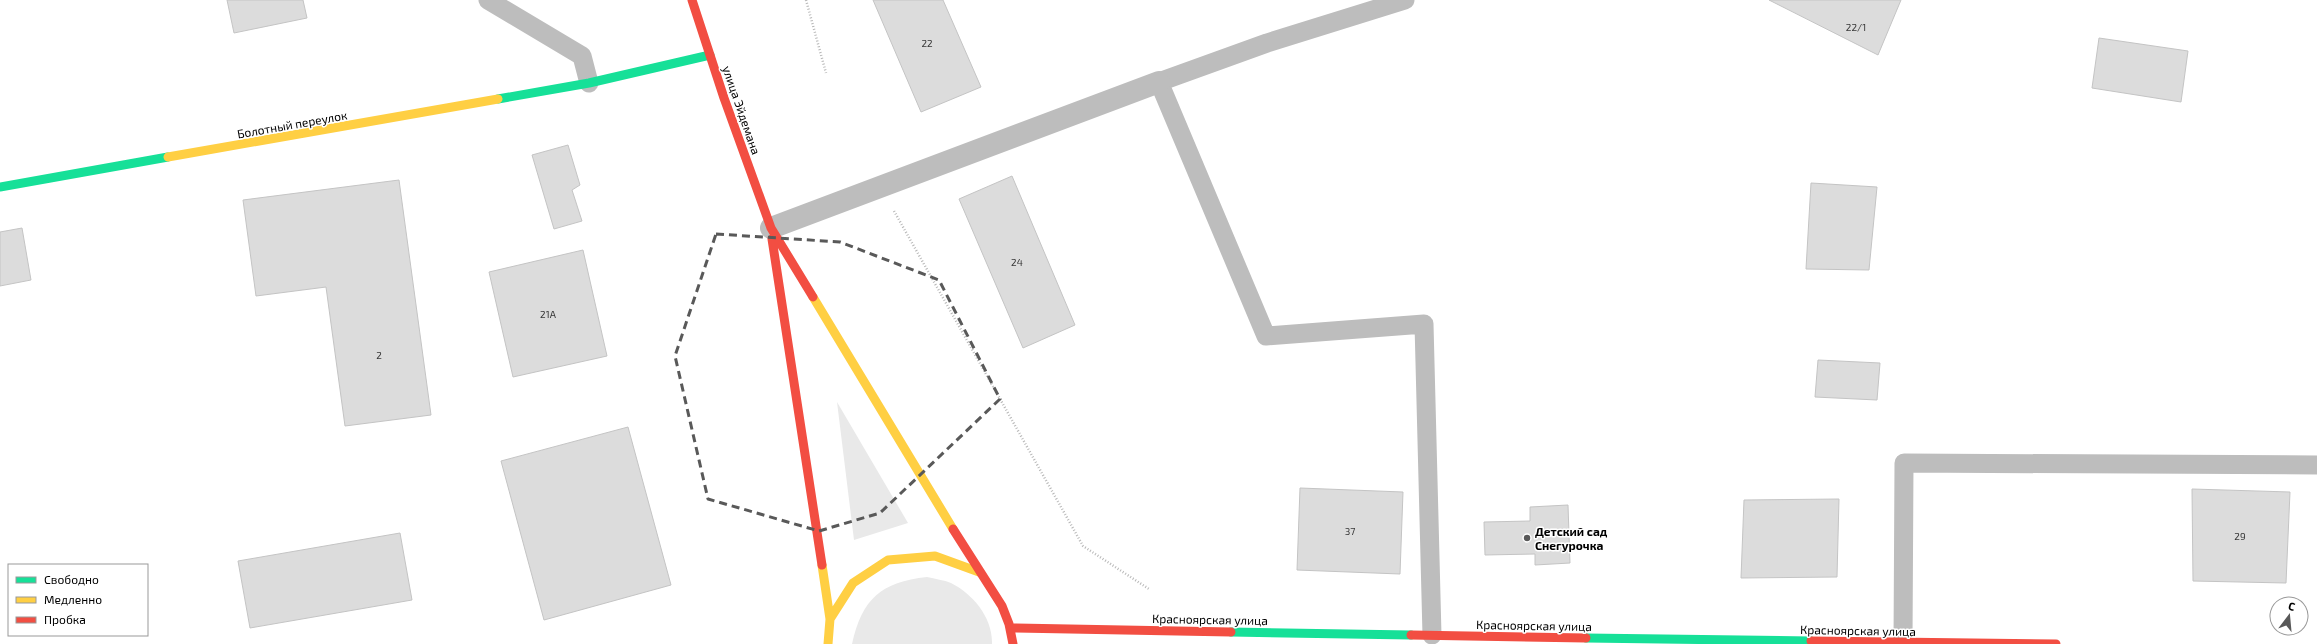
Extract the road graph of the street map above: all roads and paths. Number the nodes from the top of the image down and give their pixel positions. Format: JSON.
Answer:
{"nodes":[{"id":1,"x":488,"y":0,"type":"edge"},
{"id":2,"x":692,"y":0,"type":"edge"},
{"id":3,"x":806,"y":0,"type":"edge"},
{"id":4,"x":1405,"y":0,"type":"edge"},
{"id":5,"x":710,"y":54,"type":"junction"},
{"id":6,"x":826,"y":73,"type":"dead end"},
{"id":7,"x":1159,"y":82,"type":"junction"},
{"id":8,"x":589,"y":83,"type":"junction"},
{"id":9,"x":880,"y":186,"type":"junction"},
{"id":10,"x":0,"y":187,"type":"edge"},
{"id":11,"x":771,"y":228,"type":"junction"},
{"id":12,"x":2317,"y":465,"type":"edge"},
{"id":13,"x":979,"y":572,"type":"junction"},
{"id":14,"x":1149,"y":589,"type":"dead end"},
{"id":15,"x":830,"y":619,"type":"junction"},
{"id":16,"x":1012,"y":628,"type":"junction"},
{"id":17,"x":1432,"y":635,"type":"junction"},
{"id":18,"x":828,"y":644,"type":"edge"},
{"id":19,"x":1013,"y":644,"type":"edge"},
{"id":20,"x":1903,"y":644,"type":"edge"},
{"id":21,"x":2056,"y":644,"type":"edge"}],
"edges":[{"from":1,"to":8,"type":"lane"},
{"from":2,"to":5,"type":"street","name":"улица Эйдемана"},
{"from":3,"to":6,"type":"path"},
{"from":4,"to":7,"type":"lane"},
{"from":5,"to":8,"type":"street","name":"Болотный переулок"},
{"from":5,"to":11,"type":"street","name":"улица Эйдемана"},
{"from":7,"to":9,"type":"street"},
{"from":7,"to":17,"type":"lane"},
{"from":8,"to":10,"type":"street","name":"Болотный переулок"},
{"from":9,"to":11,"type":"street"},
{"from":9,"to":14,"type":"path"},
{"from":11,"to":13,"type":"street"},
{"from":11,"to":15,"type":"street"},
{"from":12,"to":20,"type":"lane"},
{"from":13,"to":15,"type":"street"},
{"from":13,"to":16,"type":"street"},
{"from":15,"to":18,"type":"street"},
{"from":16,"to":17,"type":"street","name":"Красноярская улица"},
{"from":16,"to":19,"type":"street"},
{"from":17,"to":20,"type":"street","name":"Красноярская улица"},
{"from":20,"to":21,"type":"street","name":"Красноярская улица"}]}
